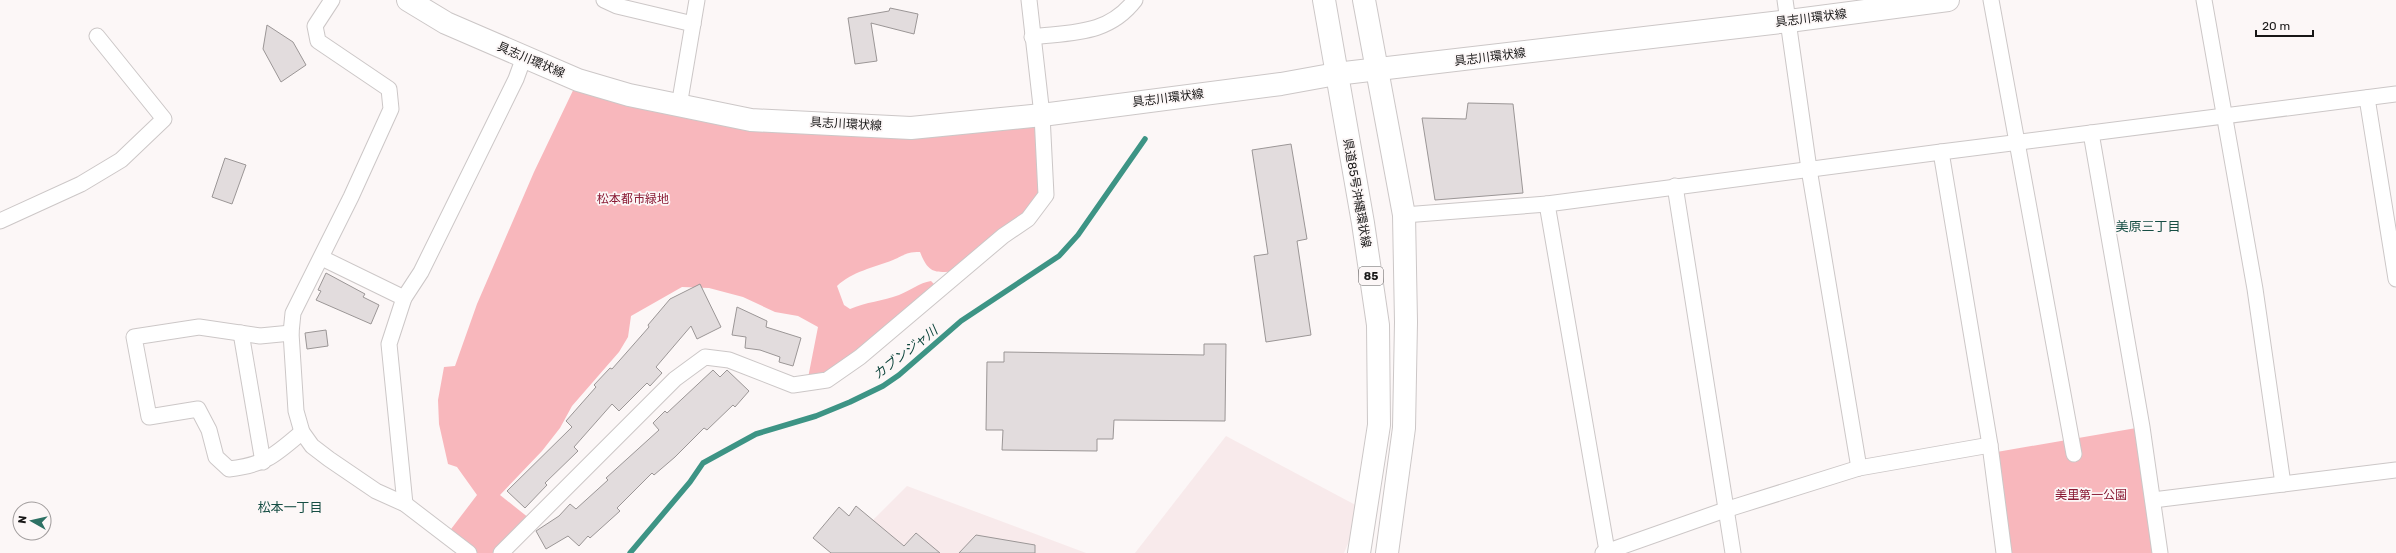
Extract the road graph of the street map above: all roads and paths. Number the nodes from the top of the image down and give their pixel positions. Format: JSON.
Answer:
{"nodes":[{"id":1,"x":332,"y":0,"type":"edge"},
{"id":2,"x":408,"y":0,"type":"edge"},
{"id":3,"x":604,"y":0,"type":"edge"},
{"id":4,"x":697,"y":0,"type":"edge"},
{"id":5,"x":1029,"y":0,"type":"edge"},
{"id":6,"x":1135,"y":0,"type":"edge"},
{"id":7,"x":1324,"y":0,"type":"edge"},
{"id":8,"x":1364,"y":0,"type":"edge"},
{"id":9,"x":1785,"y":0,"type":"edge"},
{"id":10,"x":1948,"y":0,"type":"edge"},
{"id":11,"x":1991,"y":0,"type":"edge"},
{"id":12,"x":2204,"y":0,"type":"edge"},
{"id":13,"x":1789,"y":22,"type":"junction"},
{"id":14,"x":693,"y":24,"type":"junction"},
{"id":15,"x":97,"y":36,"type":"dead end"},
{"id":16,"x":1032,"y":37,"type":"junction"},
{"id":17,"x":524,"y":57,"type":"junction"},
{"id":18,"x":1377,"y":70,"type":"junction"},
{"id":19,"x":1336,"y":74,"type":"junction"},
{"id":20,"x":2396,"y":94,"type":"edge"},
{"id":21,"x":2367,"y":98,"type":"junction"},
{"id":22,"x":679,"y":106,"type":"junction"},
{"id":23,"x":1042,"y":115,"type":"junction"},
{"id":24,"x":2225,"y":116,"type":"junction"},
{"id":25,"x":2091,"y":132,"type":"junction"},
{"id":26,"x":2017,"y":142,"type":"junction"},
{"id":27,"x":1941,"y":152,"type":"junction"},
{"id":28,"x":1809,"y":168,"type":"junction"},
{"id":29,"x":1675,"y":186,"type":"junction"},
{"id":30,"x":1547,"y":204,"type":"junction"},
{"id":31,"x":1404,"y":215,"type":"junction"},
{"id":32,"x":0,"y":221,"type":"edge"},
{"id":33,"x":322,"y":258,"type":"junction"},
{"id":34,"x":2396,"y":279,"type":"edge"},
{"id":35,"x":404,"y":298,"type":"junction"},
{"id":36,"x":241,"y":333,"type":"junction"},
{"id":37,"x":291,"y":333,"type":"junction"},
{"id":38,"x":302,"y":432,"type":"junction"},
{"id":39,"x":1990,"y":445,"type":"junction"},
{"id":40,"x":2074,"y":454,"type":"dead end"},
{"id":41,"x":263,"y":462,"type":"junction"},
{"id":42,"x":1859,"y":468,"type":"junction"},
{"id":43,"x":2396,"y":470,"type":"edge"},
{"id":44,"x":2283,"y":484,"type":"junction"},
{"id":45,"x":2153,"y":500,"type":"junction"},
{"id":46,"x":405,"y":504,"type":"junction"},
{"id":47,"x":1725,"y":510,"type":"junction"},
{"id":48,"x":1605,"y":552,"type":"edge"},
{"id":49,"x":469,"y":553,"type":"edge"},
{"id":50,"x":501,"y":553,"type":"edge"},
{"id":51,"x":1358,"y":553,"type":"edge"},
{"id":52,"x":1387,"y":553,"type":"edge"},
{"id":53,"x":1733,"y":553,"type":"edge"},
{"id":54,"x":2004,"y":553,"type":"edge"},
{"id":55,"x":2157,"y":553,"type":"edge"}],
"edges":[{"from":1,"to":33,"type":"street"},
{"from":2,"to":17,"type":"main road","name":"具志川環状線"},
{"from":3,"to":14,"type":"street"},
{"from":4,"to":14,"type":"street"},
{"from":5,"to":16,"type":"street"},
{"from":6,"to":16,"type":"street"},
{"from":7,"to":19,"type":"main road","name":"県道85号沖縄環状線","number":"85"},
{"from":8,"to":18,"type":"main road"},
{"from":9,"to":13,"type":"street"},
{"from":10,"to":13,"type":"main road","name":"具志川環状線"},
{"from":11,"to":26,"type":"street"},
{"from":12,"to":24,"type":"street"},
{"from":13,"to":18,"type":"main road","name":"具志川環状線"},
{"from":13,"to":28,"type":"street"},
{"from":14,"to":22,"type":"street"},
{"from":15,"to":32,"type":"street"},
{"from":16,"to":23,"type":"street"},
{"from":17,"to":22,"type":"main road","name":"具志川環状線"},
{"from":17,"to":35,"type":"street"},
{"from":18,"to":19,"type":"main road","name":"具志川環状線"},
{"from":18,"to":31,"type":"main road"},
{"from":19,"to":23,"type":"main road","name":"具志川環状線"},
{"from":19,"to":51,"type":"main road","name":"県道85号沖縄環状線","number":"85"},
{"from":20,"to":21,"type":"street"},
{"from":21,"to":24,"type":"street"},
{"from":21,"to":34,"type":"street"},
{"from":22,"to":23,"type":"main road","name":"具志川環状線"},
{"from":23,"to":50,"type":"street"},
{"from":24,"to":25,"type":"street"},
{"from":24,"to":44,"type":"street"},
{"from":25,"to":26,"type":"street"},
{"from":25,"to":45,"type":"street"},
{"from":26,"to":27,"type":"street"},
{"from":26,"to":40,"type":"street"},
{"from":27,"to":28,"type":"street"},
{"from":27,"to":39,"type":"street"},
{"from":28,"to":29,"type":"street"},
{"from":28,"to":42,"type":"street"},
{"from":29,"to":30,"type":"street"},
{"from":29,"to":47,"type":"street"},
{"from":30,"to":31,"type":"street"},
{"from":30,"to":48,"type":"street"},
{"from":31,"to":52,"type":"main road"},
{"from":33,"to":35,"type":"street"},
{"from":33,"to":37,"type":"street"},
{"from":35,"to":46,"type":"street"},
{"from":36,"to":37,"type":"street"},
{"from":36,"to":41,"type":"street"},
{"from":36,"to":41,"type":"street"},
{"from":37,"to":38,"type":"street"},
{"from":38,"to":41,"type":"street"},
{"from":38,"to":46,"type":"street"},
{"from":39,"to":42,"type":"street"},
{"from":39,"to":54,"type":"street"},
{"from":42,"to":47,"type":"street"},
{"from":43,"to":44,"type":"street"},
{"from":44,"to":45,"type":"street"},
{"from":45,"to":55,"type":"street"},
{"from":46,"to":49,"type":"street"},
{"from":47,"to":48,"type":"street"},
{"from":47,"to":53,"type":"street"}]}
